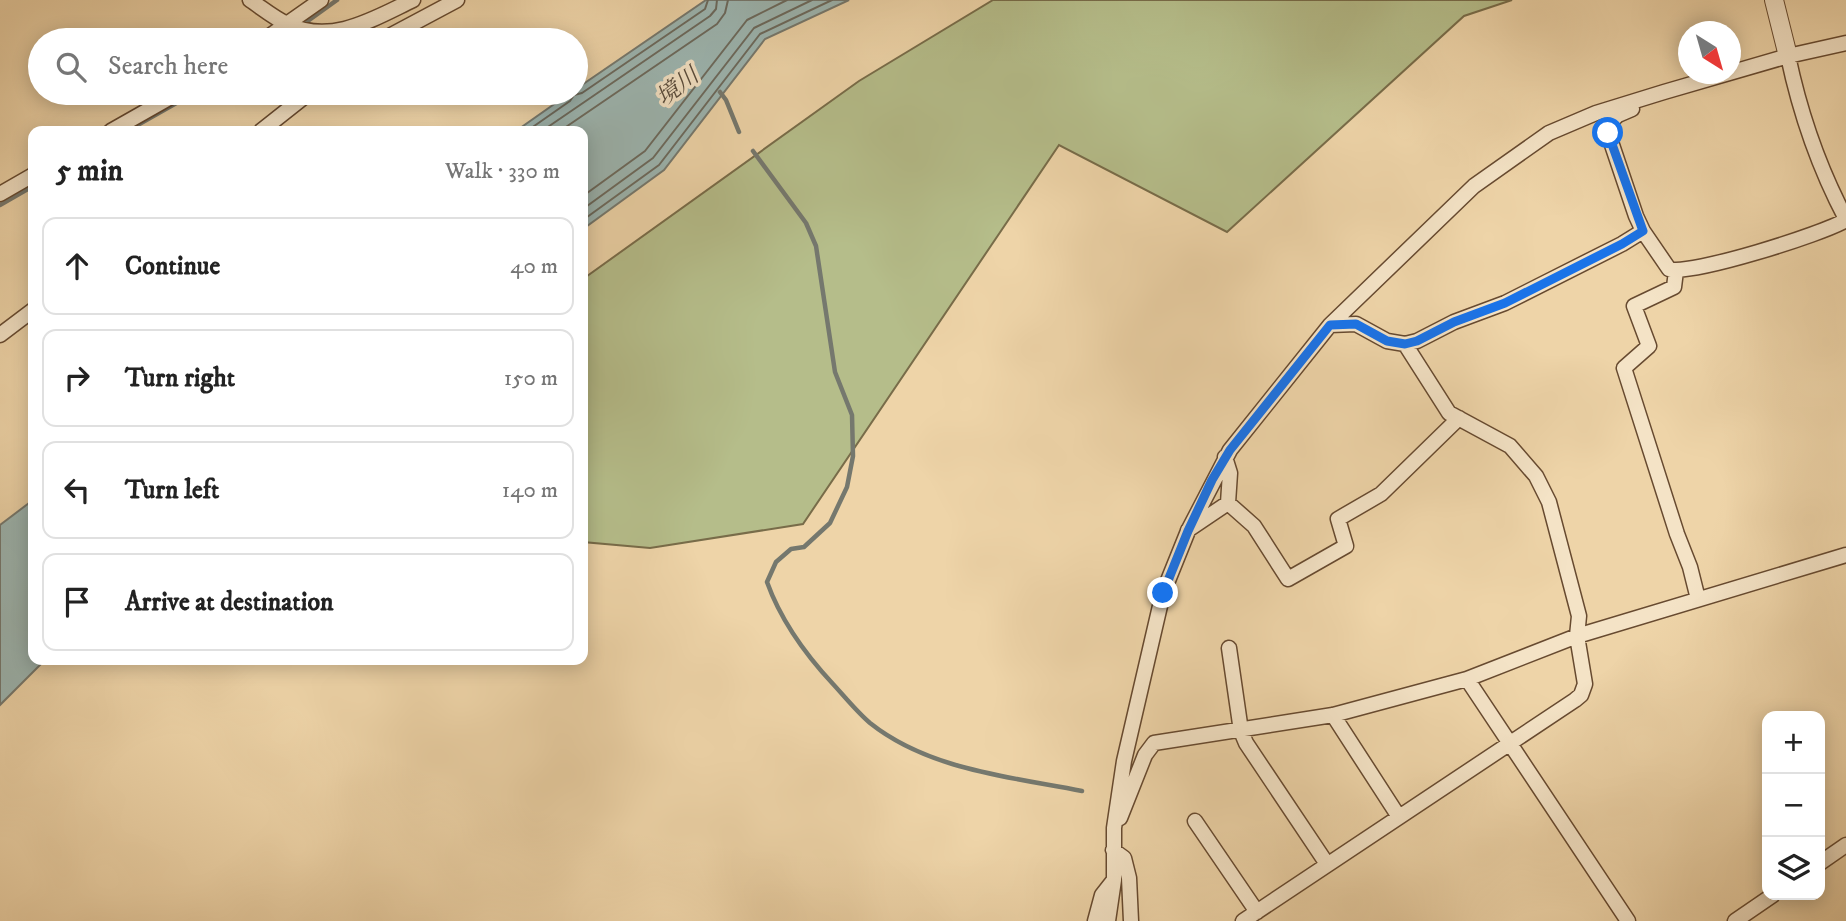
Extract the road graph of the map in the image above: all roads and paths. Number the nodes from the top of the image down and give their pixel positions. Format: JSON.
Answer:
{"nodes":[{"id":1,"x":250,"y":0,"type":"edge"},
{"id":2,"x":321,"y":0,"type":"edge"},
{"id":3,"x":413,"y":0,"type":"edge"},
{"id":4,"x":457,"y":0,"type":"edge"},
{"id":5,"x":1774,"y":0,"type":"edge"},
{"id":6,"x":286,"y":24,"type":"junction"},
{"id":7,"x":280,"y":28,"type":"edge"},
{"id":8,"x":299,"y":28,"type":"edge"},
{"id":9,"x":348,"y":28,"type":"edge"},
{"id":10,"x":404,"y":28,"type":"edge"},
{"id":11,"x":1846,"y":43,"type":"edge"},
{"id":12,"x":1786,"y":49,"type":"junction"},
{"id":13,"x":1664,"y":92,"type":"junction"},
{"id":14,"x":157,"y":105,"type":"edge"},
{"id":15,"x":294,"y":105,"type":"edge"},
{"id":16,"x":120,"y":126,"type":"edge"},
{"id":17,"x":267,"y":126,"type":"edge"},
{"id":18,"x":28,"y":178,"type":"edge"},
{"id":19,"x":0,"y":194,"type":"edge"},
{"id":20,"x":1846,"y":220,"type":"edge"},
{"id":21,"x":1643,"y":231,"type":"junction"},
{"id":22,"x":1676,"y":271,"type":"junction"},
{"id":23,"x":28,"y":314,"type":"edge"},
{"id":24,"x":1330,"y":325,"type":"junction"},
{"id":25,"x":0,"y":335,"type":"edge"},
{"id":26,"x":1405,"y":344,"type":"junction"},
{"id":27,"x":1459,"y":418,"type":"junction"},
{"id":28,"x":1226,"y":457,"type":"junction"},
{"id":29,"x":1228,"y":503,"type":"junction"},
{"id":30,"x":1188,"y":531,"type":"junction"},
{"id":31,"x":1846,"y":555,"type":"edge"},
{"id":32,"x":1698,"y":598,"type":"junction"},
{"id":33,"x":1577,"y":636,"type":"junction"},
{"id":34,"x":1229,"y":648,"type":"dead end"},
{"id":35,"x":1467,"y":679,"type":"junction"},
{"id":36,"x":1334,"y":715,"type":"junction"},
{"id":37,"x":1241,"y":731,"type":"junction"},
{"id":38,"x":1508,"y":743,"type":"junction"},
{"id":39,"x":1399,"y":817,"type":"junction"},
{"id":40,"x":1195,"y":821,"type":"dead end"},
{"id":41,"x":1114,"y":828,"type":"junction"},
{"id":42,"x":1846,"y":845,"type":"edge"},
{"id":43,"x":1113,"y":850,"type":"junction"},
{"id":44,"x":1825,"y":860,"type":"edge"},
{"id":45,"x":1328,"y":864,"type":"junction"},
{"id":46,"x":1114,"y":880,"type":"junction"},
{"id":47,"x":1766,"y":900,"type":"edge"},
{"id":48,"x":1256,"y":912,"type":"junction"},
{"id":49,"x":1095,"y":921,"type":"edge"},
{"id":50,"x":1108,"y":921,"type":"edge"},
{"id":51,"x":1131,"y":921,"type":"edge"},
{"id":52,"x":1243,"y":921,"type":"edge"},
{"id":53,"x":1628,"y":921,"type":"edge"},
{"id":54,"x":1735,"y":921,"type":"edge"}],
"edges":[{"from":1,"to":6,"type":"street"},
{"from":2,"to":6,"type":"street"},
{"from":3,"to":9,"type":"street"},
{"from":4,"to":10,"type":"street"},
{"from":5,"to":12,"type":"street"},
{"from":6,"to":7,"type":"street"},
{"from":6,"to":8,"type":"street"},
{"from":11,"to":12,"type":"street"},
{"from":12,"to":13,"type":"street"},
{"from":12,"to":20,"type":"street"},
{"from":13,"to":21,"type":"street"},
{"from":13,"to":24,"type":"street"},
{"from":14,"to":16,"type":"street"},
{"from":15,"to":17,"type":"street"},
{"from":18,"to":19,"type":"street"},
{"from":20,"to":22,"type":"street"},
{"from":21,"to":22,"type":"street"},
{"from":21,"to":26,"type":"street"},
{"from":22,"to":32,"type":"street"},
{"from":23,"to":25,"type":"street"},
{"from":24,"to":26,"type":"street"},
{"from":24,"to":28,"type":"street"},
{"from":26,"to":27,"type":"street"},
{"from":27,"to":29,"type":"street"},
{"from":27,"to":33,"type":"street"},
{"from":28,"to":29,"type":"street"},
{"from":28,"to":30,"type":"street"},
{"from":29,"to":30,"type":"street"},
{"from":30,"to":41,"type":"street"},
{"from":31,"to":32,"type":"street"},
{"from":32,"to":33,"type":"street"},
{"from":33,"to":35,"type":"street"},
{"from":33,"to":38,"type":"street"},
{"from":34,"to":37,"type":"street"},
{"from":35,"to":36,"type":"street"},
{"from":35,"to":38,"type":"street"},
{"from":36,"to":37,"type":"street"},
{"from":36,"to":39,"type":"street"},
{"from":37,"to":41,"type":"street"},
{"from":37,"to":45,"type":"street"},
{"from":38,"to":39,"type":"street"},
{"from":38,"to":53,"type":"street"},
{"from":39,"to":45,"type":"street"},
{"from":40,"to":48,"type":"street"},
{"from":41,"to":43,"type":"street"},
{"from":42,"to":44,"type":"street"},
{"from":43,"to":46,"type":"street"},
{"from":43,"to":51,"type":"street"},
{"from":45,"to":48,"type":"street"},
{"from":46,"to":49,"type":"street"},
{"from":46,"to":50,"type":"street"},
{"from":47,"to":54,"type":"street"},
{"from":48,"to":52,"type":"street"}]}
